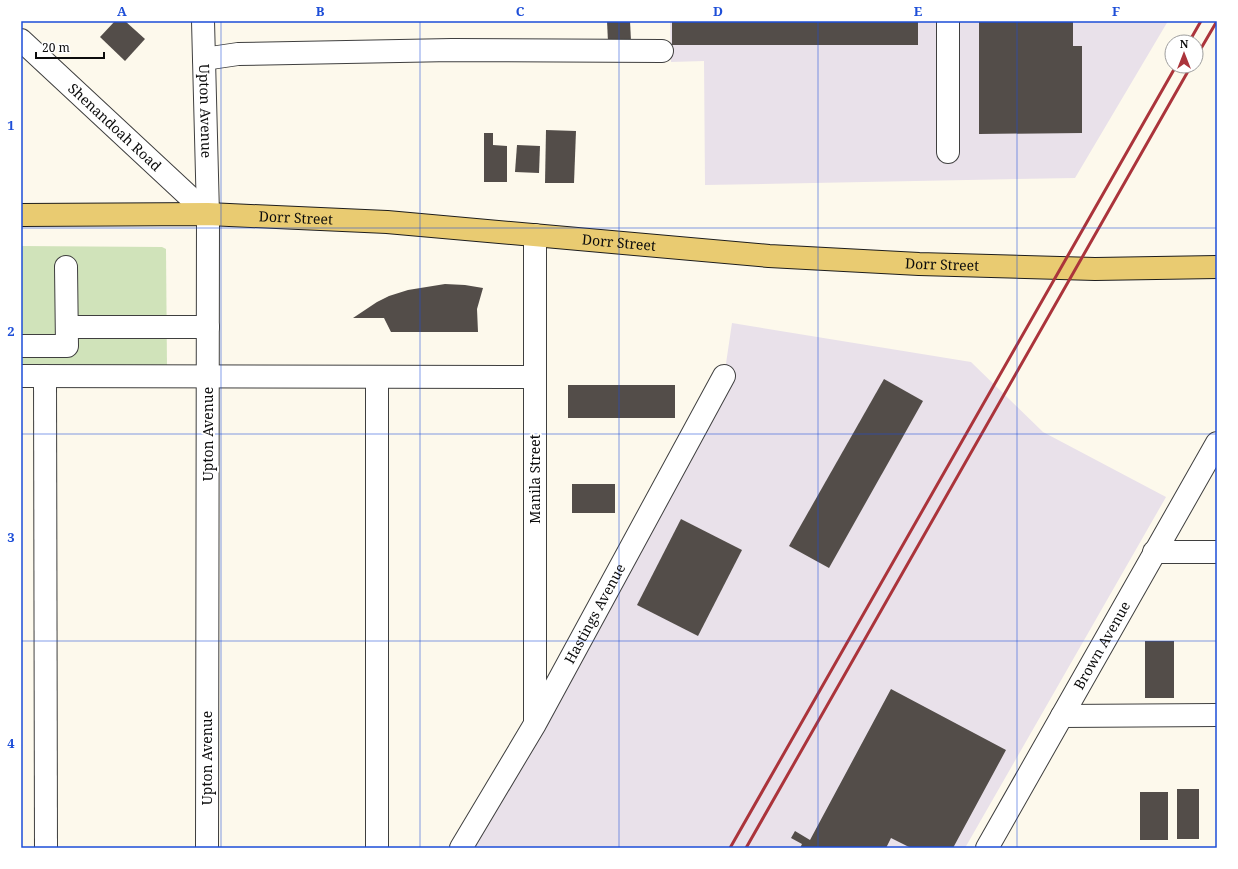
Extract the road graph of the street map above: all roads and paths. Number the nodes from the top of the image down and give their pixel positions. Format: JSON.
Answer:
{"nodes":[{"id":1,"x":204,"y":21,"type":"edge"},
{"id":2,"x":948,"y":21,"type":"edge"},
{"id":3,"x":21,"y":40,"type":"edge"},
{"id":4,"x":662,"y":51,"type":"dead end"},
{"id":5,"x":204,"y":59,"type":"junction"},
{"id":6,"x":948,"y":152,"type":"dead end"},
{"id":7,"x":208,"y":214,"type":"junction"},
{"id":8,"x":21,"y":215,"type":"edge"},
{"id":9,"x":535,"y":235,"type":"junction"},
{"id":10,"x":66,"y":267,"type":"dead end"},
{"id":11,"x":1217,"y":267,"type":"edge"},
{"id":12,"x":67,"y":327,"type":"junction"},
{"id":13,"x":208,"y":327,"type":"junction"},
{"id":14,"x":21,"y":346,"type":"edge"},
{"id":15,"x":21,"y":376,"type":"edge"},
{"id":16,"x":45,"y":376,"type":"junction"},
{"id":17,"x":208,"y":376,"type":"junction"},
{"id":18,"x":724,"y":376,"type":"dead end"},
{"id":19,"x":377,"y":377,"type":"junction"},
{"id":20,"x":535,"y":377,"type":"junction"},
{"id":21,"x":1217,"y":442,"type":"edge"},
{"id":22,"x":1154,"y":552,"type":"junction"},
{"id":23,"x":1217,"y":552,"type":"edge"},
{"id":24,"x":1217,"y":715,"type":"edge"},
{"id":25,"x":1062,"y":716,"type":"junction"},
{"id":26,"x":535,"y":724,"type":"junction"},
{"id":27,"x":46,"y":848,"type":"edge"},
{"id":28,"x":207,"y":848,"type":"edge"},
{"id":29,"x":377,"y":848,"type":"edge"},
{"id":30,"x":461,"y":848,"type":"edge"},
{"id":31,"x":987,"y":848,"type":"edge"}],
"edges":[{"from":1,"to":5,"type":"street","name":"Upton Avenue"},
{"from":2,"to":6,"type":"street"},
{"from":3,"to":7,"type":"street","name":"Shenandoah Road"},
{"from":4,"to":5,"type":"street"},
{"from":5,"to":7,"type":"street","name":"Upton Avenue"},
{"from":7,"to":8,"type":"main road","name":"Dorr Street"},
{"from":7,"to":9,"type":"main road","name":"Dorr Street"},
{"from":7,"to":13,"type":"street","name":"Upton Avenue"},
{"from":9,"to":11,"type":"main road","name":"Dorr Street"},
{"from":9,"to":20,"type":"street","name":"Manila Street"},
{"from":10,"to":12,"type":"street"},
{"from":12,"to":13,"type":"street"},
{"from":12,"to":14,"type":"street"},
{"from":13,"to":17,"type":"street","name":"Upton Avenue"},
{"from":15,"to":16,"type":"street"},
{"from":16,"to":17,"type":"street"},
{"from":16,"to":27,"type":"street"},
{"from":17,"to":19,"type":"street"},
{"from":17,"to":28,"type":"street","name":"Upton Avenue"},
{"from":18,"to":26,"type":"street","name":"Hastings Avenue"},
{"from":19,"to":20,"type":"street"},
{"from":19,"to":29,"type":"street"},
{"from":20,"to":26,"type":"street","name":"Manila Street"},
{"from":21,"to":22,"type":"street","name":"Brown Avenue"},
{"from":22,"to":23,"type":"street"},
{"from":22,"to":25,"type":"street","name":"Brown Avenue"},
{"from":24,"to":25,"type":"street"},
{"from":25,"to":31,"type":"street","name":"Brown Avenue"},
{"from":26,"to":30,"type":"street","name":"Hastings Avenue"}]}
